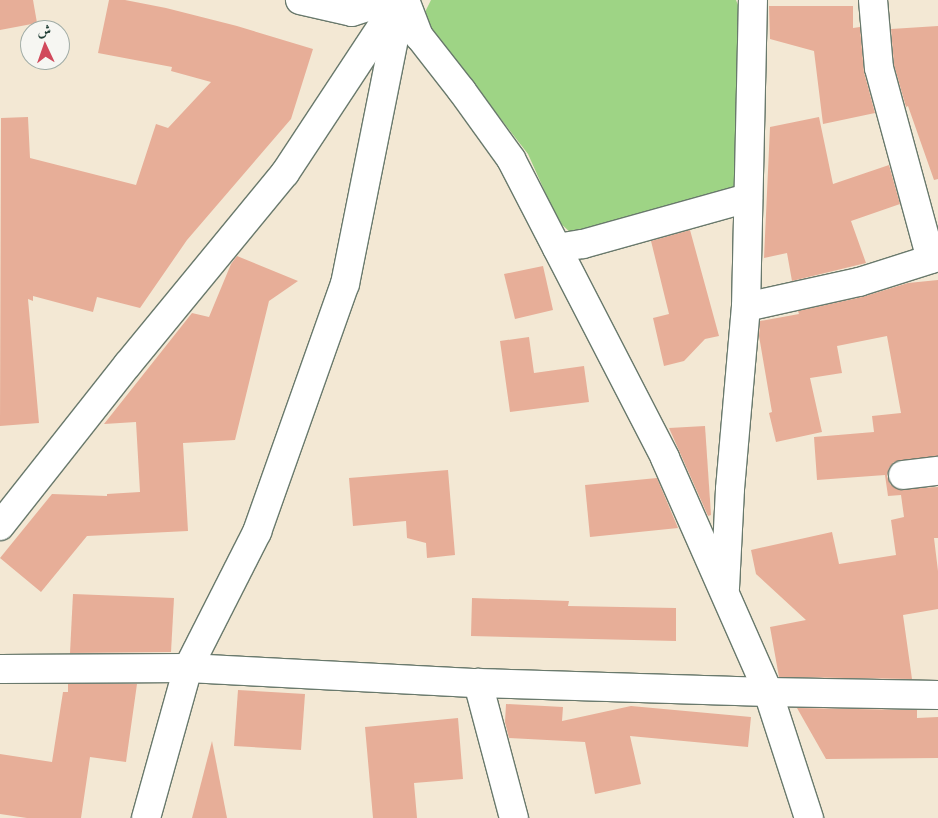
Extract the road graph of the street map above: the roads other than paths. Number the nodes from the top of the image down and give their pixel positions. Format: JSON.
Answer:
{"nodes":[{"id":1,"x":300,"y":0,"type":"edge"},
{"id":2,"x":388,"y":0,"type":"edge"},
{"id":3,"x":402,"y":0,"type":"edge"},
{"id":4,"x":753,"y":0,"type":"edge"},
{"id":5,"x":873,"y":0,"type":"edge"},
{"id":6,"x":748,"y":198,"type":"junction"},
{"id":7,"x":557,"y":248,"type":"junction"},
{"id":8,"x":934,"y":258,"type":"edge"},
{"id":9,"x":746,"y":307,"type":"junction"},
{"id":10,"x":938,"y":471,"type":"edge"},
{"id":11,"x":904,"y":475,"type":"dead end"},
{"id":12,"x":0,"y":526,"type":"edge"},
{"id":13,"x":725,"y":592,"type":"junction"},
{"id":14,"x":188,"y":668,"type":"junction"},
{"id":15,"x":0,"y":670,"type":"edge"},
{"id":16,"x":478,"y":683,"type":"junction"},
{"id":17,"x":768,"y":692,"type":"junction"},
{"id":18,"x":938,"y":695,"type":"edge"},
{"id":19,"x":146,"y":818,"type":"edge"},
{"id":20,"x":514,"y":818,"type":"edge"},
{"id":21,"x":809,"y":818,"type":"edge"}],
"edges":[{"from":1,"to":2,"type":"street"},
{"from":3,"to":7,"type":"street"},
{"from":3,"to":12,"type":"street"},
{"from":3,"to":14,"type":"street"},
{"from":4,"to":6,"type":"street"},
{"from":5,"to":8,"type":"street"},
{"from":6,"to":7,"type":"street"},
{"from":6,"to":9,"type":"street"},
{"from":7,"to":13,"type":"street"},
{"from":8,"to":9,"type":"street"},
{"from":9,"to":13,"type":"street"},
{"from":10,"to":11,"type":"street"},
{"from":13,"to":17,"type":"street"},
{"from":14,"to":15,"type":"street"},
{"from":14,"to":16,"type":"street"},
{"from":14,"to":19,"type":"street"},
{"from":16,"to":17,"type":"street"},
{"from":16,"to":20,"type":"street"},
{"from":17,"to":18,"type":"street"},
{"from":17,"to":21,"type":"street"}]}
